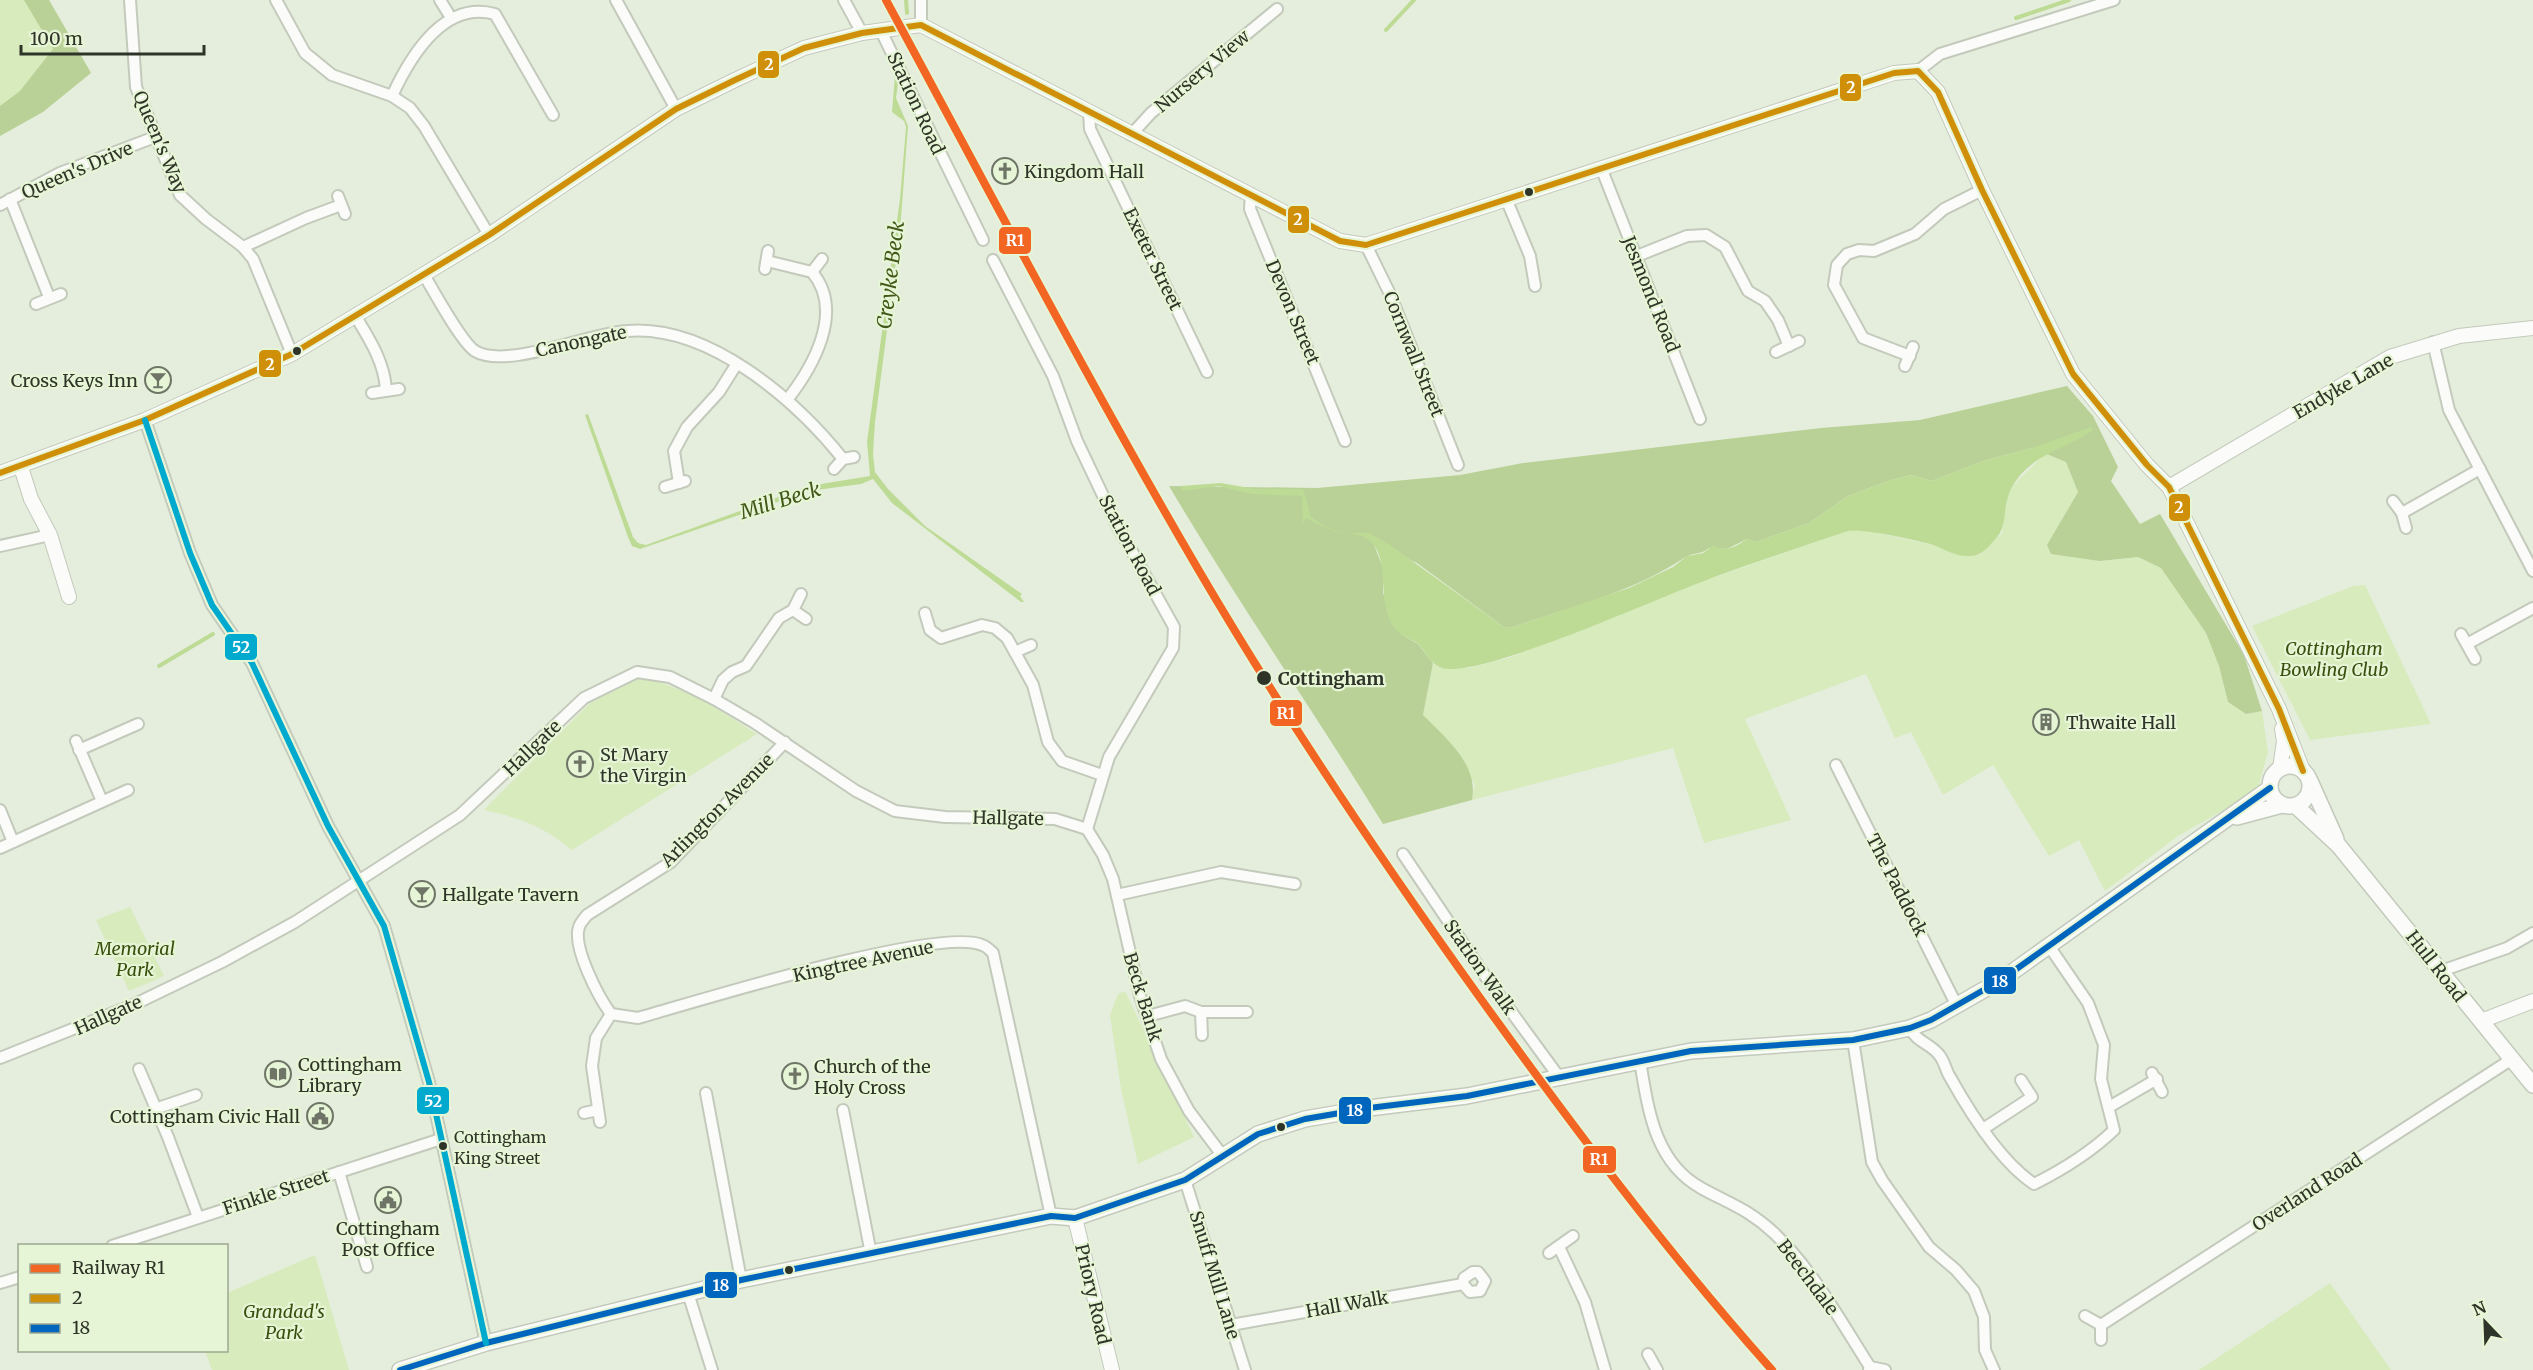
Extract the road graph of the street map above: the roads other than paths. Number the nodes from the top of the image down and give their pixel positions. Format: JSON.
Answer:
{"nodes":[{"id":1,"x":130,"y":0,"type":"edge"},
{"id":2,"x":276,"y":0,"type":"edge"},
{"id":3,"x":440,"y":0,"type":"edge"},
{"id":4,"x":616,"y":0,"type":"edge"},
{"id":5,"x":844,"y":0,"type":"edge"},
{"id":6,"x":921,"y":0,"type":"edge"},
{"id":7,"x":2114,"y":0,"type":"edge"},
{"id":8,"x":1277,"y":9,"type":"dead end"},
{"id":9,"x":448,"y":13,"type":"junction"},
{"id":10,"x":921,"y":25,"type":"junction"},
{"id":11,"x":881,"y":31,"type":"junction"},
{"id":12,"x":862,"y":33,"type":"junction"},
{"id":13,"x":1918,"y":71,"type":"junction"},
{"id":14,"x":392,"y":96,"type":"junction"},
{"id":15,"x":675,"y":109,"type":"junction"},
{"id":16,"x":1089,"y":112,"type":"junction"},
{"id":17,"x":553,"y":115,"type":"dead end"},
{"id":18,"x":1131,"y":135,"type":"junction"},
{"id":19,"x":155,"y":137,"type":"junction"},
{"id":20,"x":1602,"y":170,"type":"junction"},
{"id":21,"x":1982,"y":189,"type":"junction"},
{"id":22,"x":1251,"y":194,"type":"junction"},
{"id":23,"x":1507,"y":201,"type":"junction"},
{"id":24,"x":5,"y":202,"type":"edge"},
{"id":25,"x":341,"y":205,"type":"dead end"},
{"id":26,"x":489,"y":235,"type":"junction"},
{"id":27,"x":982,"y":240,"type":"dead end"},
{"id":28,"x":1366,"y":244,"type":"junction"},
{"id":29,"x":243,"y":247,"type":"junction"},
{"id":30,"x":1637,"y":256,"type":"junction"},
{"id":31,"x":822,"y":259,"type":"dead end"},
{"id":32,"x":767,"y":260,"type":"dead end"},
{"id":33,"x":993,"y":260,"type":"dead end"},
{"id":34,"x":812,"y":272,"type":"junction"},
{"id":35,"x":424,"y":275,"type":"junction"},
{"id":36,"x":1535,"y":286,"type":"dead end"},
{"id":37,"x":61,"y":294,"type":"dead end"},
{"id":38,"x":49,"y":297,"type":"junction"},
{"id":39,"x":36,"y":304,"type":"dead end"},
{"id":40,"x":356,"y":317,"type":"junction"},
{"id":41,"x":2533,"y":328,"type":"edge"},
{"id":42,"x":2433,"y":342,"type":"junction"},
{"id":43,"x":1776,"y":352,"type":"dead end"},
{"id":44,"x":292,"y":354,"type":"junction"},
{"id":45,"x":1909,"y":357,"type":"dead end"},
{"id":46,"x":736,"y":365,"type":"junction"},
{"id":47,"x":1207,"y":372,"type":"dead end"},
{"id":48,"x":386,"y":389,"type":"junction"},
{"id":49,"x":399,"y":389,"type":"dead end"},
{"id":50,"x":372,"y":393,"type":"dead end"},
{"id":51,"x":787,"y":400,"type":"junction"},
{"id":52,"x":1700,"y":419,"type":"dead end"},
{"id":53,"x":145,"y":420,"type":"junction"},
{"id":54,"x":1345,"y":441,"type":"dead end"},
{"id":55,"x":1458,"y":465,"type":"dead end"},
{"id":56,"x":21,"y":467,"type":"junction"},
{"id":57,"x":834,"y":469,"type":"dead end"},
{"id":58,"x":2480,"y":469,"type":"junction"},
{"id":59,"x":0,"y":473,"type":"edge"},
{"id":60,"x":665,"y":487,"type":"dead end"},
{"id":61,"x":2169,"y":487,"type":"junction"},
{"id":62,"x":2393,"y":501,"type":"dead end"},
{"id":63,"x":2402,"y":513,"type":"junction"},
{"id":64,"x":2406,"y":528,"type":"dead end"},
{"id":65,"x":50,"y":535,"type":"junction"},
{"id":66,"x":0,"y":546,"type":"edge"},
{"id":67,"x":2533,"y":571,"type":"edge"},
{"id":68,"x":801,"y":594,"type":"dead end"},
{"id":69,"x":69,"y":597,"type":"dead end"},
{"id":70,"x":2533,"y":608,"type":"edge"},
{"id":71,"x":793,"y":610,"type":"junction"},
{"id":72,"x":925,"y":613,"type":"dead end"},
{"id":73,"x":806,"y":619,"type":"dead end"},
{"id":74,"x":1031,"y":645,"type":"dead end"},
{"id":75,"x":1015,"y":652,"type":"junction"},
{"id":76,"x":2475,"y":659,"type":"dead end"},
{"id":77,"x":714,"y":699,"type":"junction"},
{"id":78,"x":2279,"y":709,"type":"junction"},
{"id":79,"x":138,"y":724,"type":"dead end"},
{"id":80,"x":785,"y":742,"type":"junction"},
{"id":81,"x":1836,"y":765,"type":"dead end"},
{"id":82,"x":2280,"y":769,"type":"junction"},
{"id":83,"x":1102,"y":775,"type":"junction"},
{"id":84,"x":2307,"y":776,"type":"junction"},
{"id":85,"x":2270,"y":788,"type":"junction"},
{"id":86,"x":128,"y":790,"type":"dead end"},
{"id":87,"x":102,"y":801,"type":"junction"},
{"id":88,"x":2289,"y":805,"type":"junction"},
{"id":89,"x":0,"y":810,"type":"edge"},
{"id":90,"x":2228,"y":819,"type":"junction"},
{"id":91,"x":1087,"y":829,"type":"junction"},
{"id":92,"x":13,"y":842,"type":"junction"},
{"id":93,"x":2339,"y":846,"type":"junction"},
{"id":94,"x":0,"y":848,"type":"edge"},
{"id":95,"x":1403,"y":854,"type":"dead end"},
{"id":96,"x":358,"y":880,"type":"junction"},
{"id":97,"x":1295,"y":884,"type":"dead end"},
{"id":98,"x":1117,"y":895,"type":"junction"},
{"id":99,"x":2533,"y":933,"type":"edge"},
{"id":100,"x":2049,"y":946,"type":"junction"},
{"id":101,"x":2441,"y":971,"type":"junction"},
{"id":102,"x":2533,"y":1001,"type":"edge"},
{"id":103,"x":1958,"y":1006,"type":"junction"},
{"id":104,"x":1201,"y":1012,"type":"junction"},
{"id":105,"x":1247,"y":1012,"type":"dead end"},
{"id":106,"x":611,"y":1014,"type":"junction"},
{"id":107,"x":1148,"y":1016,"type":"junction"},
{"id":108,"x":2481,"y":1021,"type":"junction"},
{"id":109,"x":1910,"y":1028,"type":"junction"},
{"id":110,"x":1202,"y":1035,"type":"dead end"},
{"id":111,"x":1853,"y":1040,"type":"junction"},
{"id":112,"x":0,"y":1058,"type":"edge"},
{"id":113,"x":2512,"y":1059,"type":"junction"},
{"id":114,"x":1640,"y":1061,"type":"junction"},
{"id":115,"x":139,"y":1069,"type":"dead end"},
{"id":116,"x":1559,"y":1077,"type":"junction"},
{"id":117,"x":2021,"y":1080,"type":"dead end"},
{"id":118,"x":2533,"y":1085,"type":"edge"},
{"id":119,"x":2163,"y":1092,"type":"dead end"},
{"id":120,"x":706,"y":1093,"type":"dead end"},
{"id":121,"x":196,"y":1095,"type":"dead end"},
{"id":122,"x":2109,"y":1107,"type":"junction"},
{"id":123,"x":155,"y":1110,"type":"junction"},
{"id":124,"x":598,"y":1110,"type":"junction"},
{"id":125,"x":843,"y":1110,"type":"dead end"},
{"id":126,"x":584,"y":1113,"type":"dead end"},
{"id":127,"x":600,"y":1122,"type":"dead end"},
{"id":128,"x":1983,"y":1129,"type":"junction"},
{"id":129,"x":441,"y":1139,"type":"junction"},
{"id":130,"x":1222,"y":1155,"type":"junction"},
{"id":131,"x":339,"y":1172,"type":"junction"},
{"id":132,"x":1185,"y":1179,"type":"junction"},
{"id":133,"x":1052,"y":1216,"type":"junction"},
{"id":134,"x":198,"y":1217,"type":"junction"},
{"id":135,"x":1075,"y":1218,"type":"junction"},
{"id":136,"x":1573,"y":1236,"type":"dead end"},
{"id":137,"x":115,"y":1244,"type":"edge"},
{"id":138,"x":1559,"y":1247,"type":"junction"},
{"id":139,"x":1549,"y":1253,"type":"dead end"},
{"id":140,"x":871,"y":1254,"type":"junction"},
{"id":141,"x":367,"y":1267,"type":"dead end"},
{"id":142,"x":18,"y":1277,"type":"edge"},
{"id":143,"x":741,"y":1280,"type":"junction"},
{"id":144,"x":0,"y":1283,"type":"edge"},
{"id":145,"x":1463,"y":1284,"type":"dead end"},
{"id":146,"x":688,"y":1293,"type":"junction"},
{"id":147,"x":2085,"y":1316,"type":"dead end"},
{"id":148,"x":1231,"y":1325,"type":"junction"},
{"id":149,"x":2101,"y":1325,"type":"junction"},
{"id":150,"x":2101,"y":1340,"type":"dead end"},
{"id":151,"x":486,"y":1343,"type":"junction"},
{"id":152,"x":1648,"y":1354,"type":"dead end"},
{"id":153,"x":1870,"y":1368,"type":"edge"},
{"id":154,"x":406,"y":1369,"type":"edge"},
{"id":155,"x":712,"y":1370,"type":"edge"},
{"id":156,"x":1112,"y":1370,"type":"edge"},
{"id":157,"x":1245,"y":1370,"type":"edge"},
{"id":158,"x":1605,"y":1370,"type":"edge"},
{"id":159,"x":1657,"y":1370,"type":"edge"},
{"id":160,"x":1885,"y":1370,"type":"edge"},
{"id":161,"x":1994,"y":1370,"type":"edge"}],
"edges":[{"from":1,"to":19,"type":"street","name":"Queen's Way"},
{"from":2,"to":14,"type":"street"},
{"from":3,"to":9,"type":"street"},
{"from":4,"to":15,"type":"street"},
{"from":5,"to":12,"type":"street"},
{"from":6,"to":10,"type":"street"},
{"from":7,"to":13,"type":"street"},
{"from":8,"to":18,"type":"street","name":"Nursery View"},
{"from":9,"to":14,"type":"street"},
{"from":9,"to":17,"type":"street"},
{"from":10,"to":11,"type":"street"},
{"from":10,"to":16,"type":"street"},
{"from":11,"to":12,"type":"street"},
{"from":11,"to":27,"type":"street","name":"Station Road"},
{"from":12,"to":15,"type":"street"},
{"from":13,"to":20,"type":"street"},
{"from":13,"to":21,"type":"street"},
{"from":14,"to":26,"type":"street"},
{"from":15,"to":26,"type":"street"},
{"from":16,"to":18,"type":"street"},
{"from":16,"to":47,"type":"street","name":"Exeter Street"},
{"from":18,"to":22,"type":"street"},
{"from":19,"to":24,"type":"street","name":"Queen's Drive"},
{"from":19,"to":29,"type":"street","name":"Queen's Way"},
{"from":20,"to":23,"type":"street"},
{"from":20,"to":30,"type":"street","name":"Jesmond Road"},
{"from":21,"to":45,"type":"street"},
{"from":21,"to":61,"type":"street"},
{"from":22,"to":28,"type":"street"},
{"from":22,"to":54,"type":"street","name":"Devon Street"},
{"from":23,"to":28,"type":"street"},
{"from":23,"to":36,"type":"street"},
{"from":24,"to":38,"type":"street"},
{"from":25,"to":29,"type":"street"},
{"from":26,"to":35,"type":"street"},
{"from":28,"to":55,"type":"street","name":"Cornwall Street"},
{"from":29,"to":44,"type":"street","name":"Queen's Way"},
{"from":30,"to":43,"type":"street"},
{"from":30,"to":52,"type":"street","name":"Jesmond Road"},
{"from":31,"to":34,"type":"street"},
{"from":32,"to":34,"type":"street"},
{"from":33,"to":83,"type":"street","name":"Station Road"},
{"from":34,"to":51,"type":"street"},
{"from":35,"to":40,"type":"street"},
{"from":35,"to":46,"type":"street","name":"Canongate"},
{"from":37,"to":38,"type":"street"},
{"from":38,"to":39,"type":"street"},
{"from":40,"to":44,"type":"street"},
{"from":40,"to":48,"type":"street"},
{"from":41,"to":42,"type":"street","name":"Endyke Lane"},
{"from":42,"to":58,"type":"street"},
{"from":42,"to":61,"type":"street","name":"Endyke Lane"},
{"from":44,"to":53,"type":"street"},
{"from":46,"to":51,"type":"street","name":"Canongate"},
{"from":46,"to":60,"type":"street"},
{"from":48,"to":49,"type":"street"},
{"from":48,"to":50,"type":"street"},
{"from":51,"to":57,"type":"street","name":"Canongate"},
{"from":53,"to":56,"type":"street"},
{"from":53,"to":96,"type":"street"},
{"from":56,"to":59,"type":"street"},
{"from":56,"to":65,"type":"street"},
{"from":58,"to":63,"type":"street"},
{"from":58,"to":67,"type":"street"},
{"from":61,"to":78,"type":"street"},
{"from":62,"to":63,"type":"street"},
{"from":63,"to":64,"type":"street"},
{"from":65,"to":66,"type":"street"},
{"from":65,"to":69,"type":"street"},
{"from":68,"to":71,"type":"street"},
{"from":70,"to":76,"type":"street"},
{"from":71,"to":73,"type":"street"},
{"from":71,"to":77,"type":"street"},
{"from":72,"to":75,"type":"street"},
{"from":74,"to":75,"type":"street"},
{"from":75,"to":83,"type":"street"},
{"from":77,"to":80,"type":"street","name":"Hallgate"},
{"from":77,"to":96,"type":"street","name":"Hallgate"},
{"from":78,"to":82,"type":"street"},
{"from":78,"to":84,"type":"street"},
{"from":79,"to":87,"type":"street"},
{"from":80,"to":91,"type":"street","name":"Hallgate"},
{"from":80,"to":106,"type":"street","name":"Arlington Avenue"},
{"from":81,"to":103,"type":"street","name":"The Paddock"},
{"from":82,"to":84,"type":"main road"},
{"from":82,"to":85,"type":"main road"},
{"from":83,"to":91,"type":"street","name":"Station Road"},
{"from":84,"to":88,"type":"main road"},
{"from":84,"to":93,"type":"main road","name":"Hull Road"},
{"from":85,"to":88,"type":"main road"},
{"from":85,"to":90,"type":"main road"},
{"from":86,"to":87,"type":"street"},
{"from":87,"to":92,"type":"street"},
{"from":88,"to":90,"type":"main road"},
{"from":88,"to":93,"type":"main road","name":"Hull Road"},
{"from":89,"to":92,"type":"street"},
{"from":90,"to":100,"type":"main road"},
{"from":91,"to":98,"type":"street","name":"Beck Bank"},
{"from":92,"to":94,"type":"street"},
{"from":93,"to":101,"type":"main road","name":"Hull Road"},
{"from":95,"to":116,"type":"street","name":"Station Walk"},
{"from":96,"to":112,"type":"street","name":"Hallgate"},
{"from":96,"to":129,"type":"street"},
{"from":97,"to":98,"type":"street"},
{"from":98,"to":107,"type":"street","name":"Beck Bank"},
{"from":99,"to":101,"type":"street"},
{"from":100,"to":103,"type":"main road"},
{"from":100,"to":122,"type":"street"},
{"from":101,"to":108,"type":"main road","name":"Hull Road"},
{"from":102,"to":108,"type":"street"},
{"from":103,"to":109,"type":"main road"},
{"from":104,"to":105,"type":"street"},
{"from":104,"to":107,"type":"street"},
{"from":104,"to":110,"type":"street"},
{"from":106,"to":124,"type":"street"},
{"from":106,"to":133,"type":"street","name":"Kingtree Avenue"},
{"from":107,"to":130,"type":"street","name":"Beck Bank"},
{"from":108,"to":113,"type":"main road","name":"Hull Road"},
{"from":109,"to":111,"type":"main road"},
{"from":109,"to":128,"type":"street"},
{"from":111,"to":114,"type":"main road"},
{"from":111,"to":161,"type":"street"},
{"from":113,"to":118,"type":"main road","name":"Hull Road"},
{"from":113,"to":149,"type":"street","name":"Overland Road"},
{"from":114,"to":116,"type":"main road"},
{"from":114,"to":153,"type":"street","name":"Beechdale"},
{"from":115,"to":123,"type":"street"},
{"from":116,"to":130,"type":"main road"},
{"from":117,"to":128,"type":"street"},
{"from":119,"to":122,"type":"street"},
{"from":120,"to":143,"type":"street"},
{"from":121,"to":123,"type":"street"},
{"from":122,"to":128,"type":"street"},
{"from":123,"to":134,"type":"street"},
{"from":124,"to":126,"type":"street"},
{"from":124,"to":127,"type":"street"},
{"from":125,"to":140,"type":"street"},
{"from":129,"to":131,"type":"street","name":"Finkle Street"},
{"from":129,"to":151,"type":"street"},
{"from":130,"to":132,"type":"main road"},
{"from":131,"to":134,"type":"street","name":"Finkle Street"},
{"from":131,"to":141,"type":"street"},
{"from":132,"to":135,"type":"main road"},
{"from":132,"to":148,"type":"street","name":"Snuff Mill Lane"},
{"from":133,"to":135,"type":"main road"},
{"from":133,"to":140,"type":"main road"},
{"from":134,"to":137,"type":"street","name":"Finkle Street"},
{"from":135,"to":156,"type":"street","name":"Priory Road"},
{"from":136,"to":138,"type":"street"},
{"from":138,"to":139,"type":"street"},
{"from":138,"to":158,"type":"street"},
{"from":140,"to":143,"type":"main road"},
{"from":142,"to":144,"type":"street"},
{"from":143,"to":146,"type":"main road"},
{"from":145,"to":148,"type":"street","name":"Hall Walk"},
{"from":146,"to":151,"type":"main road"},
{"from":146,"to":155,"type":"street"},
{"from":147,"to":149,"type":"street"},
{"from":148,"to":157,"type":"street","name":"Snuff Mill Lane"},
{"from":149,"to":150,"type":"street"},
{"from":151,"to":154,"type":"main road"},
{"from":152,"to":159,"type":"street"},
{"from":153,"to":160,"type":"street","name":"Beechdale"}]}
